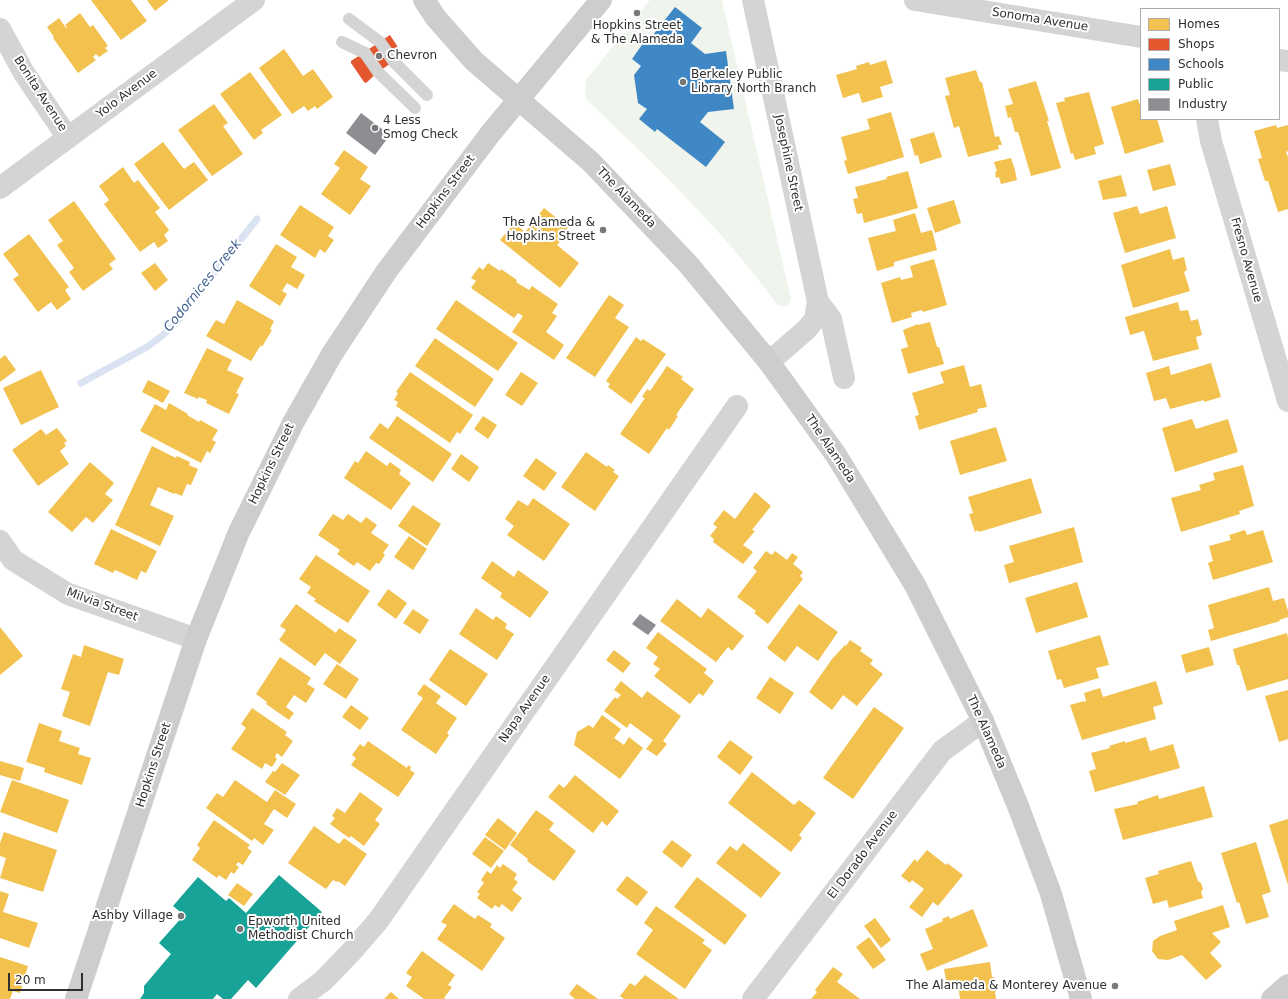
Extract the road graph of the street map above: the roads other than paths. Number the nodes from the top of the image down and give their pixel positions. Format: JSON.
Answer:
{"nodes":[{"id":1,"x":254,"y":0,"type":"edge"},
{"id":2,"x":424,"y":0,"type":"edge"},
{"id":3,"x":601,"y":0,"type":"edge"},
{"id":4,"x":753,"y":0,"type":"edge"},
{"id":5,"x":915,"y":0,"type":"edge"},
{"id":6,"x":349,"y":19,"type":"dead end"},
{"id":7,"x":0,"y":29,"type":"edge"},
{"id":8,"x":1140,"y":37,"type":"edge"},
{"id":9,"x":342,"y":42,"type":"dead end"},
{"id":10,"x":427,"y":95,"type":"dead end"},
{"id":11,"x":519,"y":99,"type":"junction"},
{"id":12,"x":415,"y":108,"type":"dead end"},
{"id":13,"x":1207,"y":120,"type":"edge"},
{"id":14,"x":68,"y":138,"type":"junction"},
{"id":15,"x":0,"y":188,"type":"edge"},
{"id":16,"x":818,"y":302,"type":"junction"},
{"id":17,"x":769,"y":362,"type":"junction"},
{"id":18,"x":844,"y":378,"type":"dead end"},
{"id":19,"x":1288,"y":401,"type":"edge"},
{"id":20,"x":737,"y":406,"type":"dead end"},
{"id":21,"x":0,"y":541,"type":"edge"},
{"id":22,"x":196,"y":639,"type":"junction"},
{"id":23,"x":983,"y":720,"type":"junction"},
{"id":24,"x":1288,"y":985,"type":"edge"},
{"id":25,"x":76,"y":999,"type":"edge"},
{"id":26,"x":299,"y":999,"type":"edge"},
{"id":27,"x":753,"y":999,"type":"edge"},
{"id":28,"x":1080,"y":999,"type":"edge"},
{"id":29,"x":1272,"y":999,"type":"edge"}],
"edges":[{"from":1,"to":14,"type":"street","name":"Yolo Avenue"},
{"from":2,"to":11,"type":"street","name":"The Alameda"},
{"from":3,"to":11,"type":"street","name":"Hopkins Street"},
{"from":4,"to":16,"type":"street","name":"Josephine Street"},
{"from":5,"to":8,"type":"street","name":"Sonoma Avenue"},
{"from":6,"to":10,"type":"lane"},
{"from":7,"to":14,"type":"street","name":"Bonita Avenue"},
{"from":9,"to":12,"type":"lane"},
{"from":11,"to":17,"type":"street","name":"The Alameda"},
{"from":11,"to":22,"type":"street","name":"Hopkins Street"},
{"from":13,"to":19,"type":"street","name":"Fresno Avenue"},
{"from":14,"to":15,"type":"street","name":"Yolo Avenue"},
{"from":16,"to":17,"type":"street","name":"Josephine Street"},
{"from":16,"to":18,"type":"street","name":"Josephine Street"},
{"from":17,"to":23,"type":"street","name":"The Alameda"},
{"from":20,"to":26,"type":"street","name":"Napa Avenue"},
{"from":21,"to":22,"type":"street","name":"Milvia Street"},
{"from":22,"to":25,"type":"street","name":"Hopkins Street"},
{"from":23,"to":27,"type":"street","name":"El Dorado Avenue"},
{"from":23,"to":28,"type":"street","name":"The Alameda"},
{"from":24,"to":29,"type":"street"}]}
